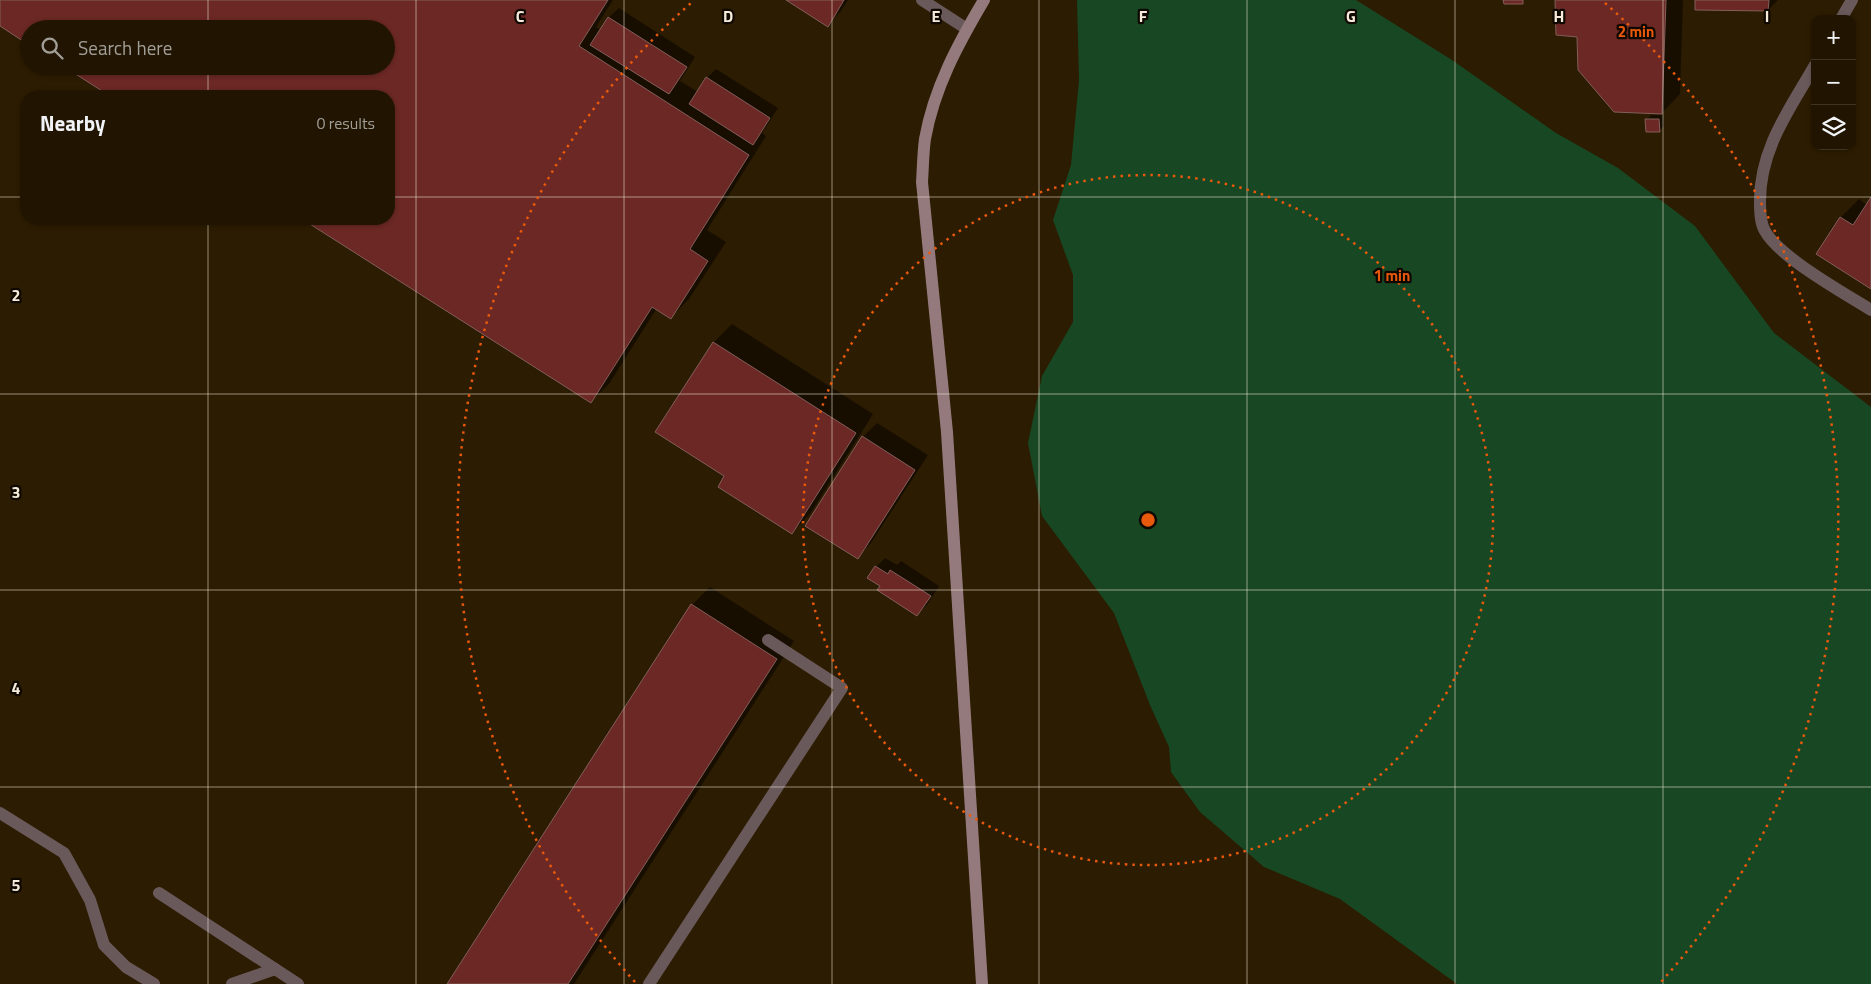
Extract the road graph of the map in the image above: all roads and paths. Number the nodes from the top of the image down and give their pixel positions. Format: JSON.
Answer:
{"nodes":[{"id":1,"x":922,"y":0,"type":"edge"},
{"id":2,"x":984,"y":0,"type":"edge"},
{"id":3,"x":1852,"y":0,"type":"edge"},
{"id":4,"x":1844,"y":15,"type":"edge"},
{"id":5,"x":967,"y":29,"type":"junction"},
{"id":6,"x":1811,"y":72,"type":"edge"},
{"id":7,"x":1871,"y":310,"type":"edge"},
{"id":8,"x":768,"y":640,"type":"dead end"},
{"id":9,"x":0,"y":813,"type":"edge"},
{"id":10,"x":158,"y":893,"type":"dead end"},
{"id":11,"x":275,"y":969,"type":"junction"},
{"id":12,"x":154,"y":984,"type":"edge"},
{"id":13,"x":232,"y":984,"type":"edge"},
{"id":14,"x":298,"y":984,"type":"edge"},
{"id":15,"x":649,"y":984,"type":"edge"},
{"id":16,"x":982,"y":984,"type":"edge"}],
"edges":[{"from":1,"to":5,"type":"street"},
{"from":2,"to":5,"type":"street"},
{"from":3,"to":4,"type":"street"},
{"from":5,"to":16,"type":"street"},
{"from":6,"to":7,"type":"street"},
{"from":8,"to":15,"type":"street"},
{"from":9,"to":12,"type":"street"},
{"from":10,"to":11,"type":"street"},
{"from":11,"to":13,"type":"street"},
{"from":11,"to":14,"type":"street"}]}
